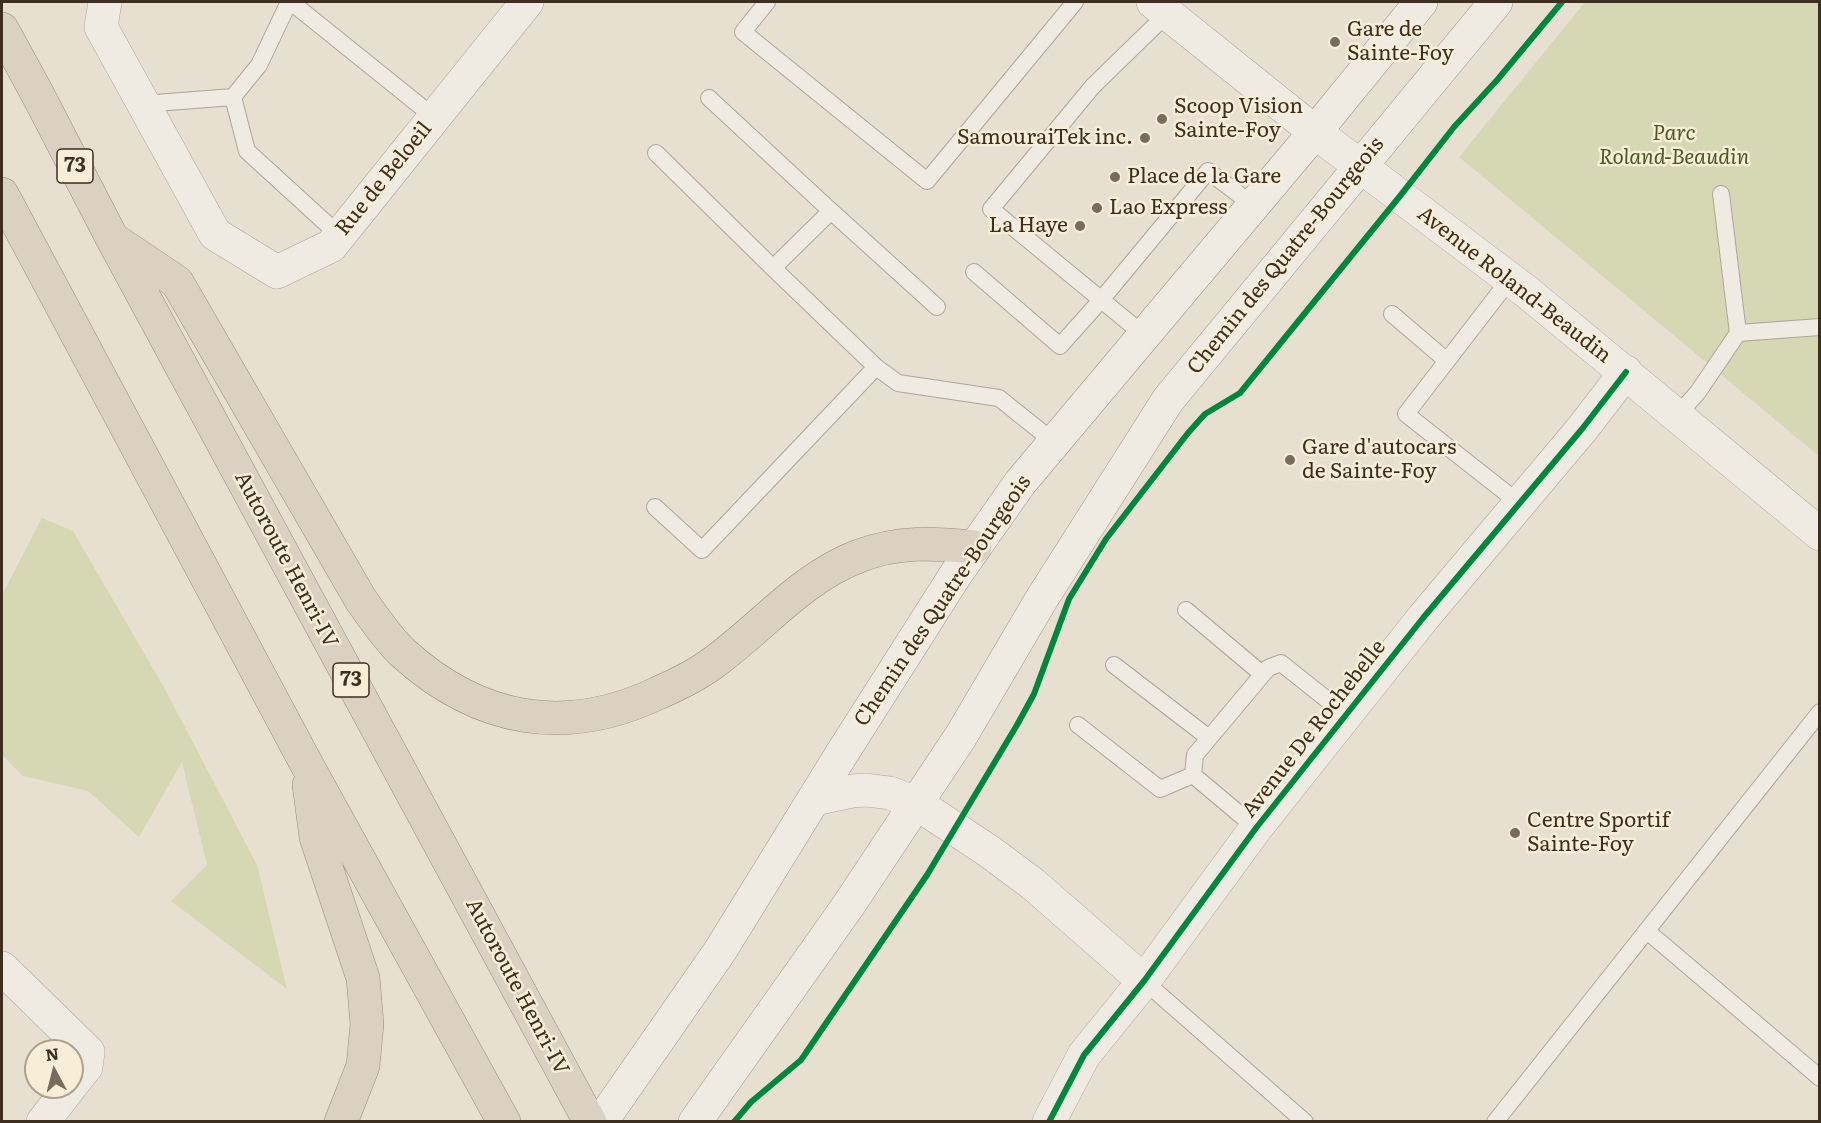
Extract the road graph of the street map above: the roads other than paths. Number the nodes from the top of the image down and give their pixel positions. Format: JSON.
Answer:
{"nodes":[{"id":1,"x":105,"y":2,"type":"edge"},
{"id":2,"x":290,"y":2,"type":"edge"},
{"id":3,"x":526,"y":2,"type":"edge"},
{"id":4,"x":767,"y":2,"type":"edge"},
{"id":5,"x":1075,"y":2,"type":"edge"},
{"id":6,"x":1421,"y":2,"type":"edge"},
{"id":7,"x":1496,"y":2,"type":"edge"},
{"id":8,"x":1160,"y":7,"type":"edge"},
{"id":9,"x":2,"y":29,"type":"edge"},
{"id":10,"x":233,"y":97,"type":"junction"},
{"id":11,"x":709,"y":98,"type":"dead end"},
{"id":12,"x":143,"y":104,"type":"junction"},
{"id":13,"x":434,"y":117,"type":"junction"},
{"id":14,"x":1315,"y":132,"type":"junction"},
{"id":15,"x":656,"y":153,"type":"dead end"},
{"id":16,"x":1360,"y":166,"type":"junction"},
{"id":17,"x":2,"y":194,"type":"edge"},
{"id":18,"x":1721,"y":194,"type":"dead end"},
{"id":19,"x":1253,"y":205,"type":"junction"},
{"id":20,"x":831,"y":211,"type":"junction"},
{"id":21,"x":339,"y":235,"type":"junction"},
{"id":22,"x":112,"y":238,"type":"junction"},
{"id":23,"x":773,"y":268,"type":"junction"},
{"id":24,"x":974,"y":272,"type":"dead end"},
{"id":25,"x":1510,"y":279,"type":"junction"},
{"id":26,"x":1101,"y":300,"type":"junction"},
{"id":27,"x":937,"y":307,"type":"dead end"},
{"id":28,"x":1392,"y":315,"type":"dead end"},
{"id":29,"x":1820,"y":327,"type":"edge"},
{"id":30,"x":1738,"y":333,"type":"junction"},
{"id":31,"x":1144,"y":335,"type":"junction"},
{"id":32,"x":1447,"y":361,"type":"junction"},
{"id":33,"x":876,"y":367,"type":"junction"},
{"id":34,"x":1626,"y":372,"type":"junction"},
{"id":35,"x":1677,"y":416,"type":"junction"},
{"id":36,"x":1054,"y":442,"type":"junction"},
{"id":37,"x":1519,"y":503,"type":"junction"},
{"id":38,"x":655,"y":507,"type":"dead end"},
{"id":39,"x":1820,"y":534,"type":"edge"},
{"id":40,"x":975,"y":547,"type":"junction"},
{"id":41,"x":1186,"y":610,"type":"dead end"},
{"id":42,"x":1114,"y":665,"type":"dead end"},
{"id":43,"x":1263,"y":675,"type":"junction"},
{"id":44,"x":1820,"y":712,"type":"edge"},
{"id":45,"x":1345,"y":714,"type":"junction"},
{"id":46,"x":1078,"y":726,"type":"dead end"},
{"id":47,"x":1209,"y":738,"type":"junction"},
{"id":48,"x":307,"y":765,"type":"junction"},
{"id":49,"x":1193,"y":775,"type":"junction"},
{"id":50,"x":814,"y":800,"type":"junction"},
{"id":51,"x":916,"y":803,"type":"junction"},
{"id":52,"x":1256,"y":828,"type":"junction"},
{"id":53,"x":1647,"y":931,"type":"junction"},
{"id":54,"x":2,"y":968,"type":"edge"},
{"id":55,"x":1144,"y":981,"type":"junction"},
{"id":56,"x":75,"y":1039,"type":"edge"},
{"id":57,"x":84,"y":1048,"type":"edge"},
{"id":58,"x":84,"y":1070,"type":"edge"},
{"id":59,"x":1820,"y":1078,"type":"edge"},
{"id":60,"x":61,"y":1099,"type":"edge"},
{"id":61,"x":43,"y":1122,"type":"edge"},
{"id":62,"x":341,"y":1122,"type":"edge"},
{"id":63,"x":504,"y":1122,"type":"edge"},
{"id":64,"x":590,"y":1122,"type":"edge"},
{"id":65,"x":601,"y":1122,"type":"edge"},
{"id":66,"x":694,"y":1122,"type":"edge"},
{"id":67,"x":1049,"y":1122,"type":"edge"},
{"id":68,"x":1305,"y":1122,"type":"edge"},
{"id":69,"x":1495,"y":1122,"type":"edge"}],
"edges":[{"from":1,"to":12,"type":"street","name":"Rue de Beloeil"},
{"from":2,"to":10,"type":"lane"},
{"from":2,"to":13,"type":"lane"},
{"from":3,"to":13,"type":"street","name":"Rue de Beloeil"},
{"from":4,"to":5,"type":"lane"},
{"from":6,"to":14,"type":"street","name":"Chemin des Quatre-Bourgeois"},
{"from":7,"to":16,"type":"street","name":"Chemin des Quatre-Bourgeois"},
{"from":8,"to":14,"type":"street","name":"Avenue Roland-Beaudin"},
{"from":8,"to":26,"type":"lane"},
{"from":9,"to":22,"type":"highway","name":"Autoroute Henri-IV","number":"73"},
{"from":10,"to":12,"type":"lane"},
{"from":10,"to":21,"type":"lane"},
{"from":11,"to":20,"type":"lane"},
{"from":12,"to":21,"type":"street","name":"Rue de Beloeil"},
{"from":13,"to":21,"type":"street","name":"Rue de Beloeil"},
{"from":14,"to":16,"type":"street","name":"Avenue Roland-Beaudin"},
{"from":14,"to":19,"type":"street","name":"Chemin des Quatre-Bourgeois"},
{"from":15,"to":23,"type":"lane"},
{"from":16,"to":25,"type":"street","name":"Avenue Roland-Beaudin"},
{"from":16,"to":51,"type":"street","name":"Chemin des Quatre-Bourgeois"},
{"from":17,"to":48,"type":"highway"},
{"from":18,"to":30,"type":"lane"},
{"from":19,"to":26,"type":"lane"},
{"from":19,"to":31,"type":"street","name":"Chemin des Quatre-Bourgeois"},
{"from":20,"to":23,"type":"lane"},
{"from":20,"to":27,"type":"lane"},
{"from":22,"to":40,"type":"highway"},
{"from":22,"to":64,"type":"highway","name":"Autoroute Henri-IV","number":"73"},
{"from":23,"to":33,"type":"lane"},
{"from":24,"to":26,"type":"lane"},
{"from":25,"to":32,"type":"lane"},
{"from":25,"to":34,"type":"street","name":"Avenue Roland-Beaudin"},
{"from":26,"to":31,"type":"lane"},
{"from":28,"to":32,"type":"lane"},
{"from":29,"to":30,"type":"lane"},
{"from":30,"to":35,"type":"lane"},
{"from":31,"to":36,"type":"street","name":"Chemin des Quatre-Bourgeois"},
{"from":32,"to":37,"type":"lane"},
{"from":33,"to":36,"type":"lane"},
{"from":33,"to":38,"type":"lane"},
{"from":34,"to":35,"type":"street","name":"Avenue Roland-Beaudin"},
{"from":34,"to":37,"type":"street","name":"Avenue De Rochebelle"},
{"from":35,"to":39,"type":"street","name":"Avenue Roland-Beaudin"},
{"from":36,"to":40,"type":"street","name":"Chemin des Quatre-Bourgeois"},
{"from":37,"to":45,"type":"street","name":"Avenue De Rochebelle"},
{"from":40,"to":50,"type":"street","name":"Chemin des Quatre-Bourgeois"},
{"from":41,"to":43,"type":"lane"},
{"from":42,"to":47,"type":"lane"},
{"from":43,"to":45,"type":"lane"},
{"from":43,"to":47,"type":"lane"},
{"from":44,"to":53,"type":"lane"},
{"from":45,"to":52,"type":"street","name":"Avenue De Rochebelle"},
{"from":46,"to":49,"type":"lane"},
{"from":47,"to":49,"type":"lane"},
{"from":48,"to":62,"type":"highway"},
{"from":48,"to":63,"type":"highway"},
{"from":49,"to":52,"type":"lane"},
{"from":50,"to":51,"type":"street"},
{"from":50,"to":65,"type":"street","name":"Chemin des Quatre-Bourgeois"},
{"from":51,"to":55,"type":"street"},
{"from":51,"to":66,"type":"street","name":"Chemin des Quatre-Bourgeois"},
{"from":52,"to":55,"type":"street","name":"Avenue De Rochebelle"},
{"from":53,"to":59,"type":"lane"},
{"from":53,"to":69,"type":"lane"},
{"from":54,"to":56,"type":"street"},
{"from":55,"to":67,"type":"street","name":"Avenue De Rochebelle"},
{"from":55,"to":68,"type":"lane"},
{"from":57,"to":58,"type":"street"},
{"from":60,"to":61,"type":"street"}]}
